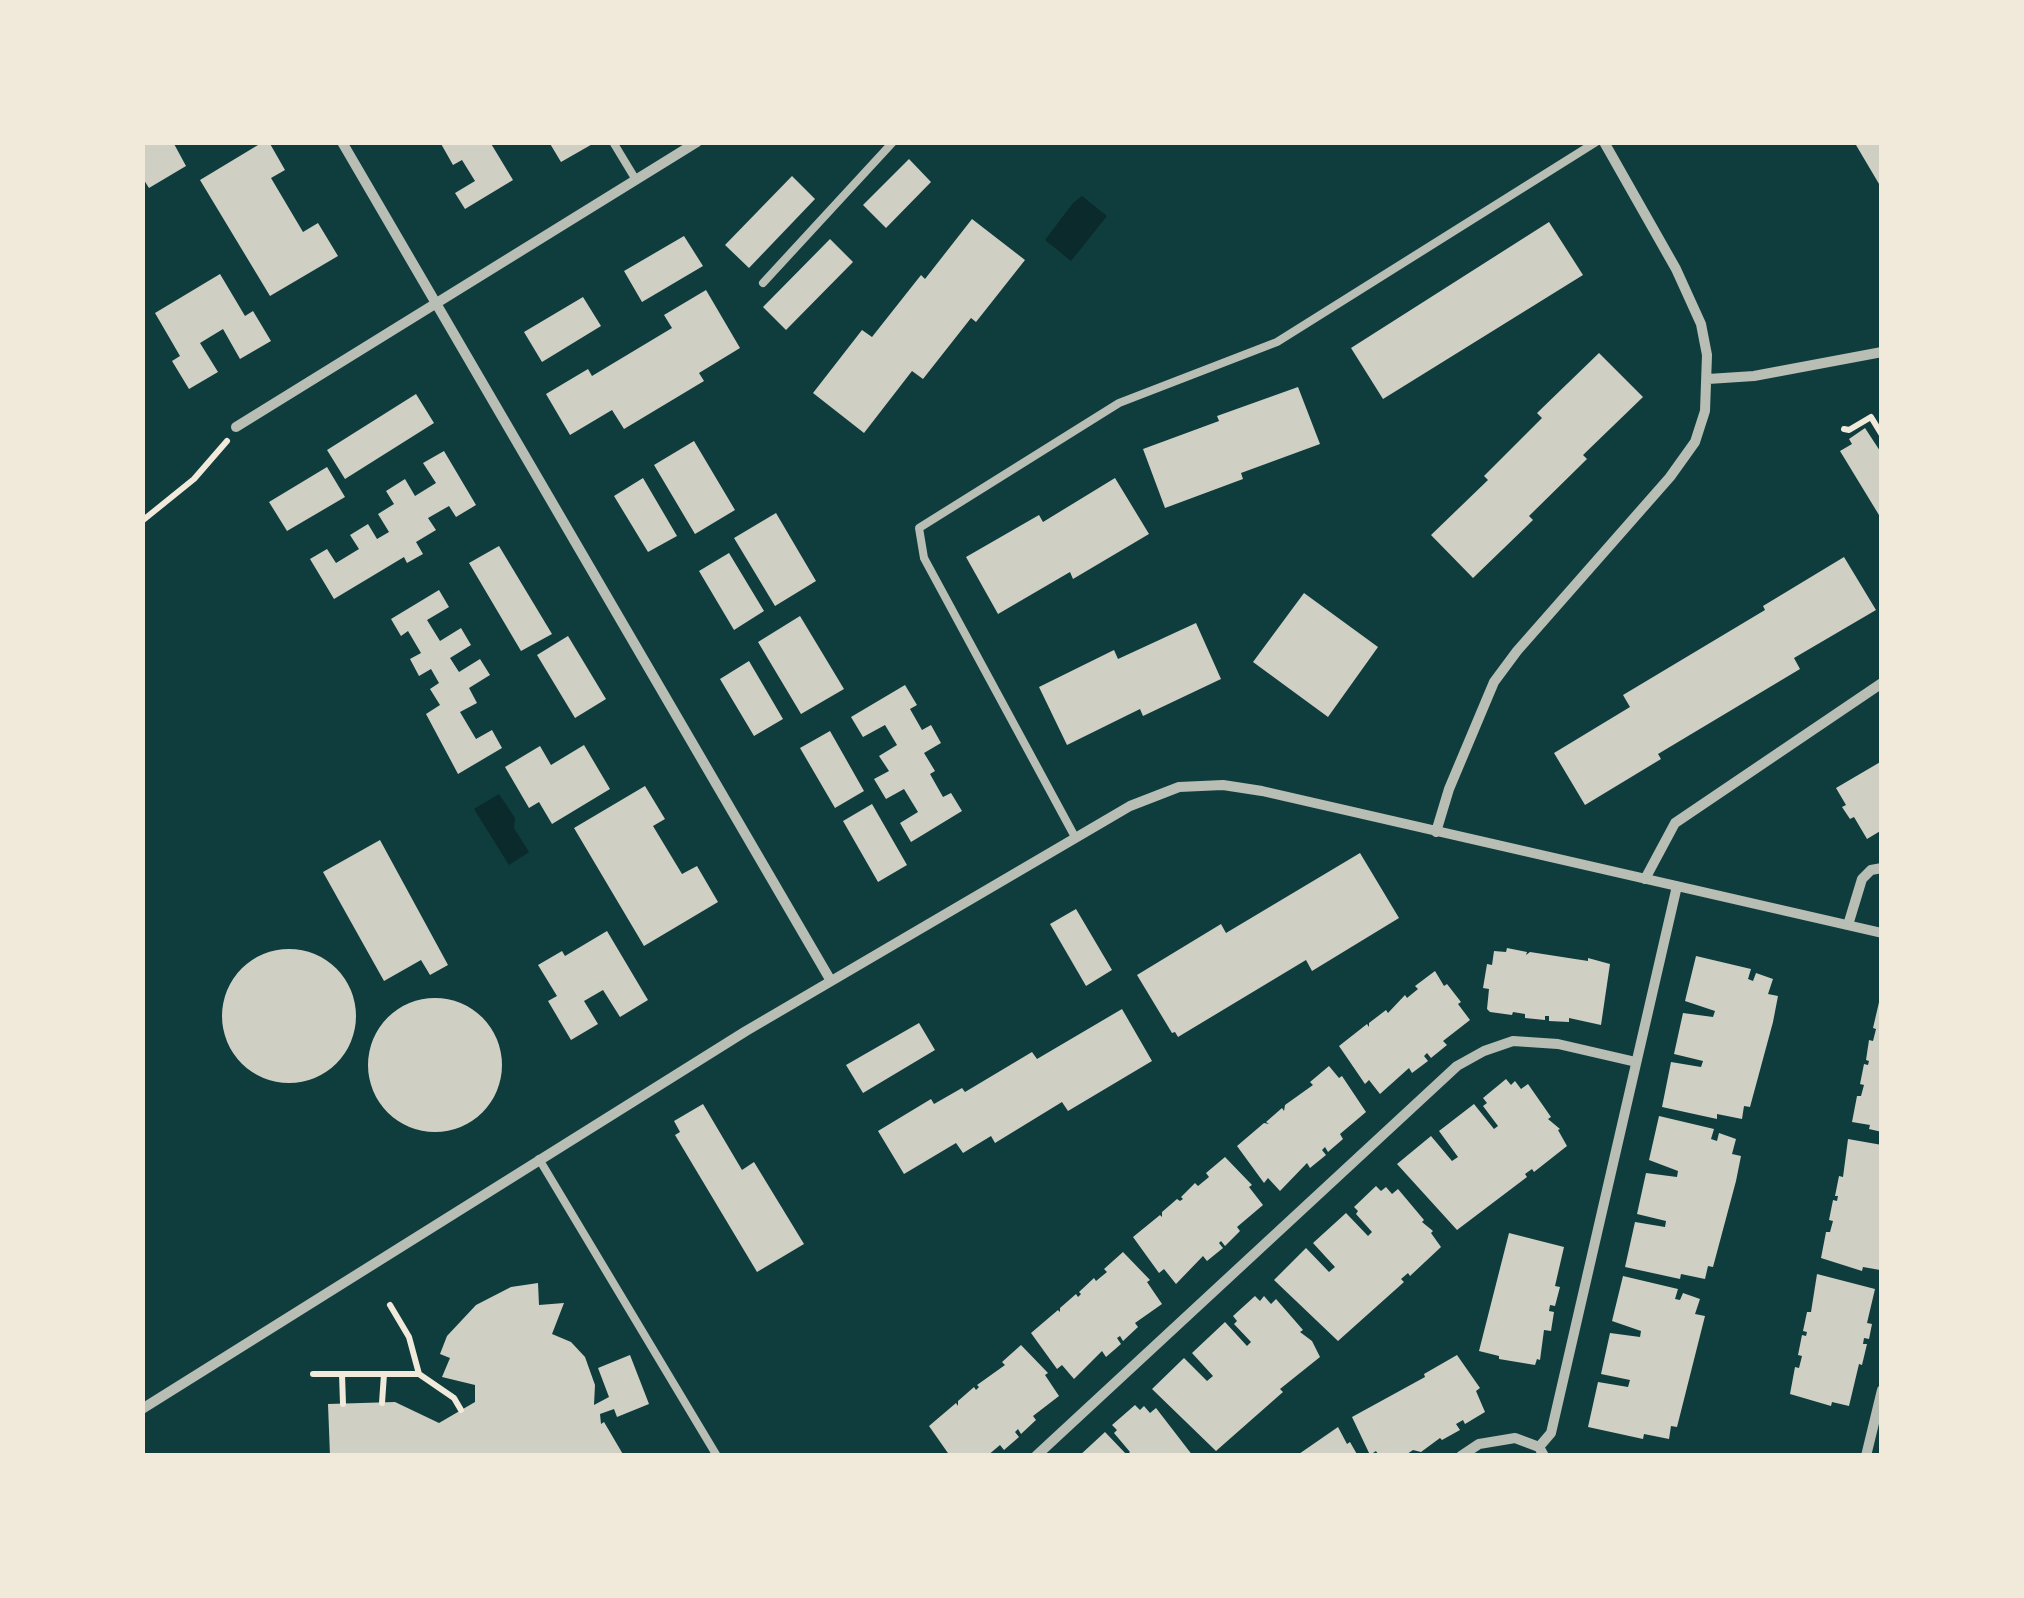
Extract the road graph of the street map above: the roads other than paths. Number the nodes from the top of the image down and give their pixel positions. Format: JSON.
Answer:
{"nodes":[{"id":1,"x":342,"y":142,"type":"edge"},
{"id":2,"x":614,"y":142,"type":"edge"},
{"id":3,"x":697,"y":142,"type":"edge"},
{"id":4,"x":893,"y":142,"type":"edge"},
{"id":5,"x":1596,"y":142,"type":"edge"},
{"id":6,"x":1604,"y":142,"type":"edge"},
{"id":7,"x":636,"y":180,"type":"junction"},
{"id":8,"x":763,"y":283,"type":"dead end"},
{"id":9,"x":436,"y":304,"type":"junction"},
{"id":10,"x":1882,"y":352,"type":"edge"},
{"id":11,"x":1708,"y":379,"type":"junction"},
{"id":12,"x":236,"y":427,"type":"road end"},
{"id":13,"x":1882,"y":683,"type":"edge"},
{"id":14,"x":1436,"y":832,"type":"junction"},
{"id":15,"x":1075,"y":837,"type":"junction"},
{"id":16,"x":1882,"y":868,"type":"edge"},
{"id":17,"x":1645,"y":879,"type":"junction"},
{"id":18,"x":1677,"y":886,"type":"junction"},
{"id":19,"x":1848,"y":925,"type":"junction"},
{"id":20,"x":1882,"y":933,"type":"edge"},
{"id":21,"x":830,"y":981,"type":"junction"},
{"id":22,"x":1636,"y":1062,"type":"junction"},
{"id":23,"x":539,"y":1159,"type":"junction"},
{"id":24,"x":1882,"y":1390,"type":"edge"},
{"id":25,"x":142,"y":1409,"type":"edge"},
{"id":26,"x":1542,"y":1452,"type":"edge"},
{"id":27,"x":717,"y":1456,"type":"edge"},
{"id":28,"x":1036,"y":1456,"type":"edge"},
{"id":29,"x":1461,"y":1456,"type":"edge"},
{"id":30,"x":1866,"y":1456,"type":"edge"}],
"edges":[{"from":1,"to":9,"type":"street"},
{"from":2,"to":7,"type":"lane"},
{"from":3,"to":7,"type":"street"},
{"from":4,"to":8,"type":"lane"},
{"from":5,"to":15,"type":"lane"},
{"from":6,"to":11,"type":"street"},
{"from":7,"to":9,"type":"street"},
{"from":9,"to":12,"type":"street"},
{"from":9,"to":21,"type":"street"},
{"from":10,"to":11,"type":"street"},
{"from":11,"to":14,"type":"street"},
{"from":13,"to":17,"type":"street"},
{"from":14,"to":15,"type":"street"},
{"from":14,"to":17,"type":"street"},
{"from":15,"to":21,"type":"street"},
{"from":16,"to":19,"type":"street"},
{"from":17,"to":18,"type":"street"},
{"from":18,"to":19,"type":"street"},
{"from":18,"to":22,"type":"street"},
{"from":19,"to":20,"type":"street"},
{"from":21,"to":23,"type":"street"},
{"from":22,"to":26,"type":"street"},
{"from":22,"to":28,"type":"street"},
{"from":23,"to":25,"type":"street"},
{"from":23,"to":27,"type":"lane"},
{"from":24,"to":30,"type":"street"},
{"from":26,"to":29,"type":"street"}]}
